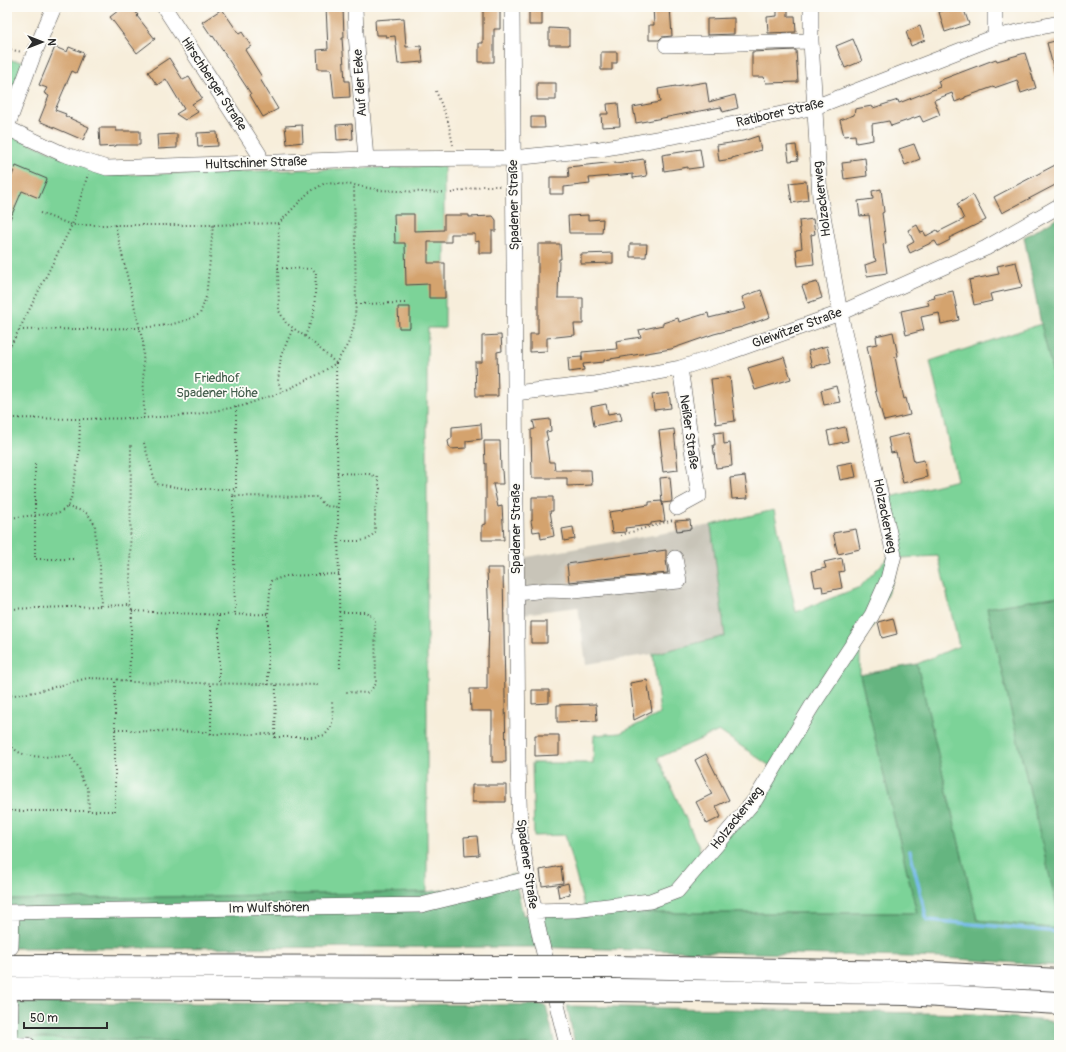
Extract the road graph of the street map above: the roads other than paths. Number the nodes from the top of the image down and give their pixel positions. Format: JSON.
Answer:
{"nodes":[{"id":1,"x":54,"y":7,"type":"edge"},
{"id":2,"x":164,"y":7,"type":"edge"},
{"id":3,"x":356,"y":7,"type":"edge"},
{"id":4,"x":512,"y":7,"type":"edge"},
{"id":5,"x":811,"y":7,"type":"edge"},
{"id":6,"x":995,"y":7,"type":"edge"},
{"id":7,"x":1059,"y":22,"type":"edge"},
{"id":8,"x":995,"y":37,"type":"junction"},
{"id":9,"x":811,"y":41,"type":"junction"},
{"id":10,"x":666,"y":45,"type":"dead end"},
{"id":11,"x":815,"y":107,"type":"junction"},
{"id":12,"x":7,"y":128,"type":"edge"},
{"id":13,"x":513,"y":158,"type":"junction"},
{"id":14,"x":366,"y":159,"type":"junction"},
{"id":15,"x":259,"y":163,"type":"junction"},
{"id":16,"x":1059,"y":206,"type":"edge"},
{"id":17,"x":840,"y":313,"type":"junction"},
{"id":18,"x":680,"y":368,"type":"junction"},
{"id":19,"x":515,"y":393,"type":"junction"},
{"id":20,"x":677,"y":508,"type":"road end"},
{"id":21,"x":675,"y":558,"type":"dead end"},
{"id":22,"x":517,"y":593,"type":"junction"},
{"id":23,"x":528,"y":879,"type":"junction"},
{"id":24,"x":534,"y":911,"type":"junction"},
{"id":25,"x":10,"y":912,"type":"edge"},
{"id":26,"x":9,"y":956,"type":"edge"},
{"id":27,"x":1059,"y":980,"type":"edge"},
{"id":28,"x":9,"y":996,"type":"edge"},
{"id":29,"x":1059,"y":1003,"type":"edge"},
{"id":30,"x":9,"y":1044,"type":"edge"},
{"id":31,"x":28,"y":1045,"type":"edge"},
{"id":32,"x":567,"y":1045,"type":"edge"}],
"edges":[{"from":1,"to":12,"type":"street"},
{"from":2,"to":15,"type":"street","name":"Hirschberger Straße"},
{"from":3,"to":14,"type":"street","name":"Auf der Eeke"},
{"from":4,"to":13,"type":"street","name":"Spadener Straße"},
{"from":5,"to":9,"type":"street","name":"Holzackerweg"},
{"from":6,"to":8,"type":"street"},
{"from":7,"to":8,"type":"street","name":"Ratiborer Straße"},
{"from":8,"to":11,"type":"street","name":"Ratiborer Straße"},
{"from":9,"to":10,"type":"street"},
{"from":9,"to":11,"type":"street","name":"Holzackerweg"},
{"from":11,"to":13,"type":"street","name":"Ratiborer Straße"},
{"from":11,"to":17,"type":"street","name":"Holzackerweg"},
{"from":12,"to":15,"type":"street","name":"Hultschiner Straße"},
{"from":13,"to":14,"type":"street","name":"Hultschiner Straße"},
{"from":13,"to":19,"type":"street","name":"Spadener Straße"},
{"from":14,"to":15,"type":"street","name":"Hultschiner Straße"},
{"from":16,"to":17,"type":"street","name":"Gleiwitzer Straße"},
{"from":17,"to":18,"type":"street","name":"Gleiwitzer Straße"},
{"from":17,"to":24,"type":"street","name":"Holzackerweg"},
{"from":18,"to":19,"type":"street","name":"Gleiwitzer Straße"},
{"from":18,"to":20,"type":"street","name":"Neißer Straße"},
{"from":19,"to":22,"type":"street","name":"Spadener Straße"},
{"from":21,"to":22,"type":"street"},
{"from":22,"to":23,"type":"street","name":"Spadener Straße"},
{"from":23,"to":24,"type":"street","name":"Spadener Straße"},
{"from":23,"to":25,"type":"street","name":"Im Wulfshören"},
{"from":24,"to":32,"type":"street","name":"Spadener Straße"},
{"from":25,"to":26,"type":"street"},
{"from":26,"to":27,"type":"highway","bridge":true},
{"from":28,"to":29,"type":"highway","bridge":true},
{"from":28,"to":30,"type":"street"},
{"from":30,"to":31,"type":"street"}]}
